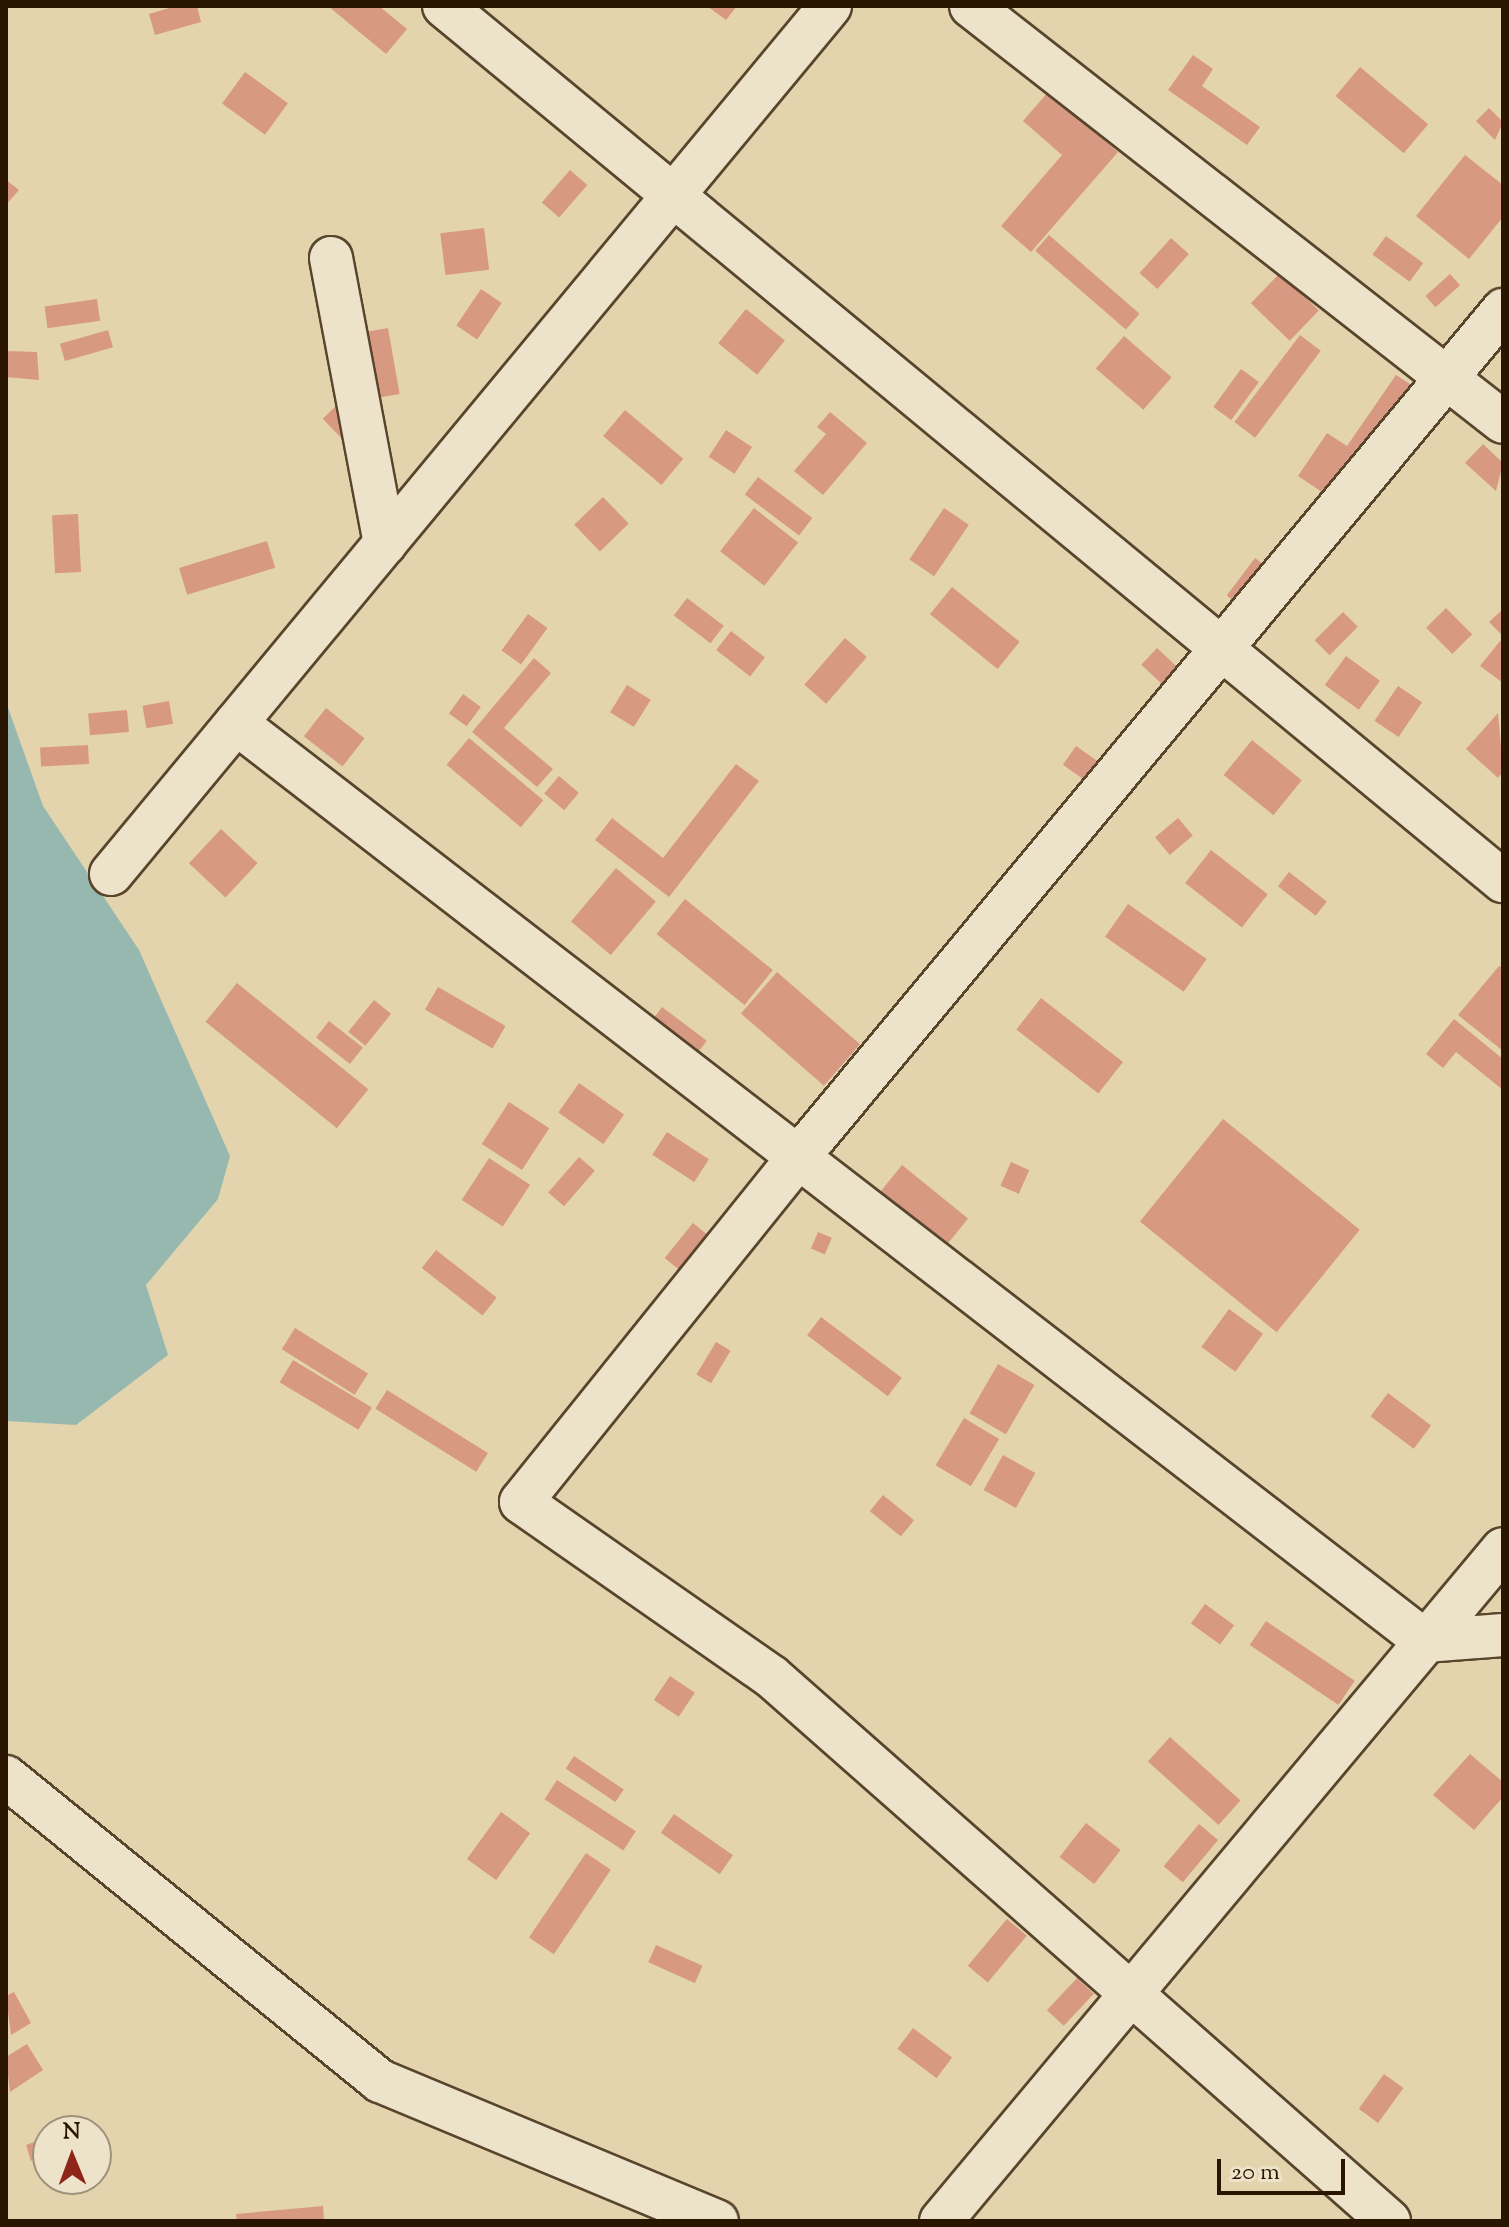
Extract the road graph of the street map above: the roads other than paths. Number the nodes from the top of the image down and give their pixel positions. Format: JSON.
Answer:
{"nodes":[{"id":1,"x":444,"y":6,"type":"edge"},
{"id":2,"x":830,"y":6,"type":"edge"},
{"id":3,"x":971,"y":6,"type":"edge"},
{"id":4,"x":671,"y":198,"type":"junction"},
{"id":5,"x":331,"y":258,"type":"dead end"},
{"id":6,"x":1503,"y":310,"type":"edge"},
{"id":7,"x":1447,"y":377,"type":"junction"},
{"id":8,"x":1503,"y":422,"type":"edge"},
{"id":9,"x":385,"y":544,"type":"junction"},
{"id":10,"x":1221,"y":650,"type":"junction"},
{"id":11,"x":236,"y":723,"type":"junction"},
{"id":12,"x":111,"y":874,"type":"dead end"},
{"id":13,"x":1503,"y":881,"type":"edge"},
{"id":14,"x":799,"y":1156,"type":"junction"},
{"id":15,"x":1503,"y":1549,"type":"edge"},
{"id":16,"x":1503,"y":1635,"type":"edge"},
{"id":17,"x":1425,"y":1641,"type":"junction"},
{"id":18,"x":6,"y":1777,"type":"edge"},
{"id":19,"x":1132,"y":1992,"type":"junction"},
{"id":20,"x":717,"y":2221,"type":"edge"},
{"id":21,"x":941,"y":2221,"type":"edge"},
{"id":22,"x":1389,"y":2221,"type":"edge"}],
"edges":[{"from":1,"to":4,"type":"street"},
{"from":2,"to":4,"type":"street"},
{"from":3,"to":7,"type":"street"},
{"from":4,"to":9,"type":"street"},
{"from":4,"to":10,"type":"street"},
{"from":5,"to":9,"type":"street"},
{"from":6,"to":7,"type":"street"},
{"from":7,"to":8,"type":"street"},
{"from":7,"to":10,"type":"street"},
{"from":9,"to":11,"type":"street"},
{"from":10,"to":13,"type":"street"},
{"from":10,"to":14,"type":"street"},
{"from":11,"to":12,"type":"street"},
{"from":11,"to":14,"type":"street"},
{"from":14,"to":17,"type":"street"},
{"from":14,"to":19,"type":"street"},
{"from":15,"to":17,"type":"street"},
{"from":16,"to":17,"type":"street"},
{"from":17,"to":19,"type":"street"},
{"from":18,"to":20,"type":"street"},
{"from":19,"to":21,"type":"street"},
{"from":19,"to":22,"type":"street"}]}
